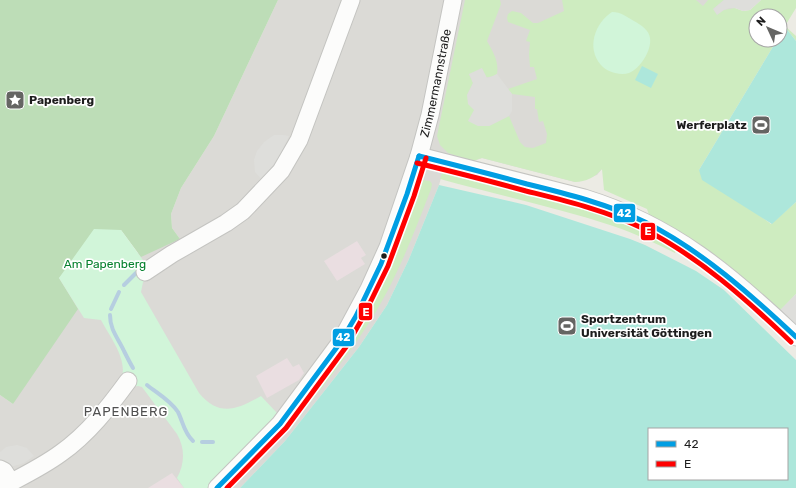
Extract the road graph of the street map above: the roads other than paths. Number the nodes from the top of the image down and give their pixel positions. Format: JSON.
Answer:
{"nodes":[{"id":1,"x":351,"y":0,"type":"edge"},
{"id":2,"x":453,"y":0,"type":"edge"},
{"id":3,"x":419,"y":156,"type":"junction"},
{"id":4,"x":145,"y":272,"type":"dead end"},
{"id":5,"x":796,"y":337,"type":"edge"},
{"id":6,"x":128,"y":381,"type":"dead end"},
{"id":7,"x":0,"y":469,"type":"edge"},
{"id":8,"x":6,"y":485,"type":"edge"},
{"id":9,"x":217,"y":488,"type":"edge"}],
"edges":[{"from":1,"to":4,"type":"street"},
{"from":2,"to":3,"type":"street","name":"Zimmermannstraße"},
{"from":3,"to":5,"type":"street"},
{"from":3,"to":9,"type":"street","name":"Zimmermannstraße"},
{"from":6,"to":8,"type":"street"},
{"from":7,"to":8,"type":"street"}]}
